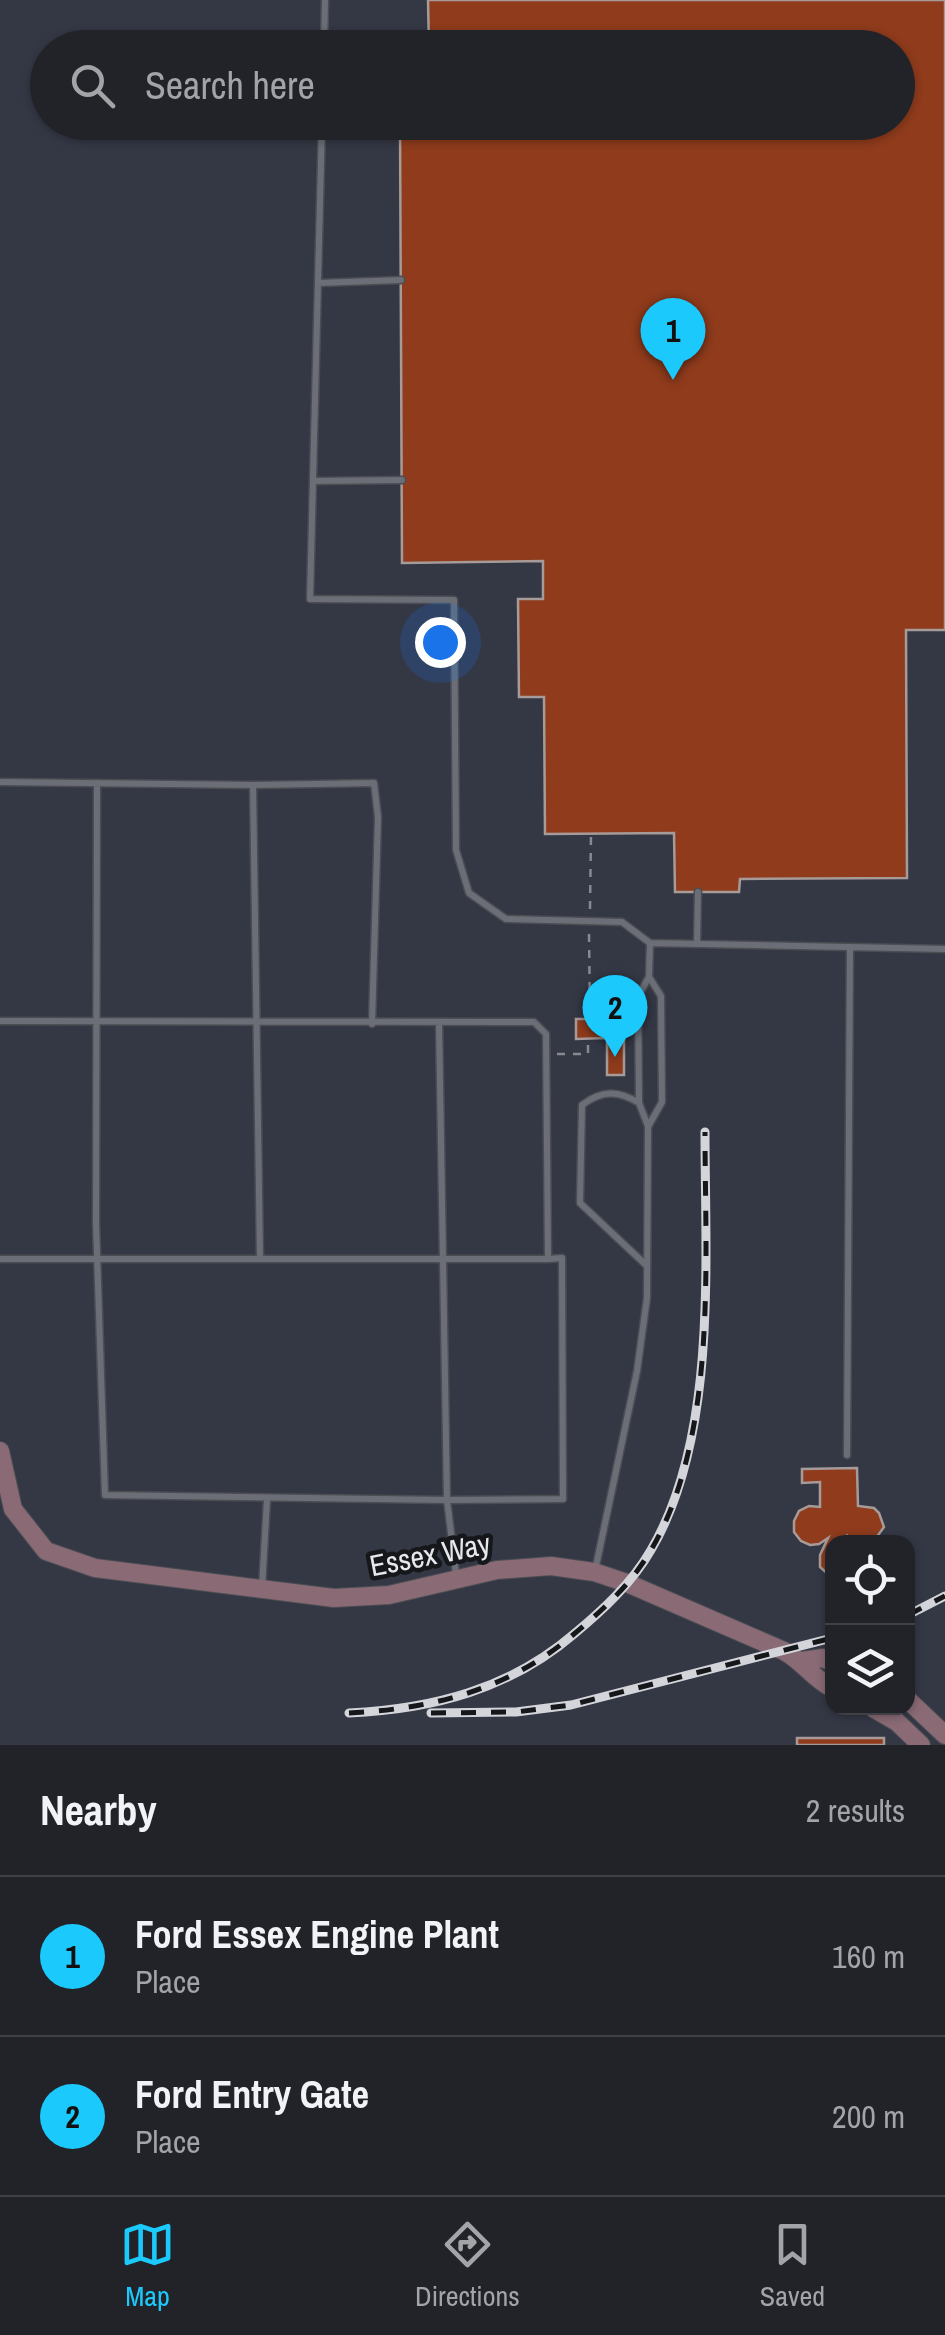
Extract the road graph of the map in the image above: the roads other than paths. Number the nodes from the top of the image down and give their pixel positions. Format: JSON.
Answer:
{"nodes":[{"id":1,"x":325,"y":0,"type":"edge"},
{"id":2,"x":324,"y":30,"type":"edge"},
{"id":3,"x":322,"y":140,"type":"edge"},
{"id":4,"x":401,"y":280,"type":"dead end"},
{"id":5,"x":318,"y":283,"type":"junction"},
{"id":6,"x":402,"y":480,"type":"dead end"},
{"id":7,"x":313,"y":481,"type":"junction"},
{"id":8,"x":0,"y":782,"type":"edge"},
{"id":9,"x":97,"y":783,"type":"junction"},
{"id":10,"x":253,"y":786,"type":"junction"},
{"id":11,"x":698,"y":892,"type":"dead end"},
{"id":12,"x":650,"y":943,"type":"junction"},
{"id":13,"x":697,"y":944,"type":"junction"},
{"id":14,"x":850,"y":947,"type":"junction"},
{"id":15,"x":945,"y":950,"type":"edge"},
{"id":16,"x":649,"y":976,"type":"junction"},
{"id":17,"x":0,"y":1021,"type":"edge"},
{"id":18,"x":95,"y":1022,"type":"junction"},
{"id":19,"x":256,"y":1022,"type":"junction"},
{"id":20,"x":439,"y":1022,"type":"junction"},
{"id":21,"x":372,"y":1024,"type":"junction"},
{"id":22,"x":640,"y":1103,"type":"junction"},
{"id":23,"x":648,"y":1126,"type":"junction"},
{"id":24,"x":260,"y":1258,"type":"junction"},
{"id":25,"x":443,"y":1258,"type":"junction"},
{"id":26,"x":548,"y":1258,"type":"junction"},
{"id":27,"x":0,"y":1259,"type":"edge"},
{"id":28,"x":97,"y":1260,"type":"junction"},
{"id":29,"x":647,"y":1266,"type":"junction"},
{"id":30,"x":0,"y":1451,"type":"edge"},
{"id":31,"x":847,"y":1455,"type":"dead end"},
{"id":32,"x":267,"y":1500,"type":"junction"},
{"id":33,"x":447,"y":1500,"type":"junction"},
{"id":34,"x":594,"y":1572,"type":"junction"},
{"id":35,"x":457,"y":1579,"type":"junction"},
{"id":36,"x":262,"y":1589,"type":"junction"},
{"id":37,"x":825,"y":1659,"type":"edge"},
{"id":38,"x":802,"y":1661,"type":"junction"},
{"id":39,"x":825,"y":1684,"type":"edge"},
{"id":40,"x":915,"y":1706,"type":"edge"},
{"id":41,"x":885,"y":1715,"type":"edge"},
{"id":42,"x":945,"y":1724,"type":"edge"},
{"id":43,"x":945,"y":1735,"type":"edge"},
{"id":44,"x":922,"y":1745,"type":"edge"}],
"edges":[{"from":1,"to":2,"type":"lane"},
{"from":3,"to":5,"type":"lane"},
{"from":4,"to":5,"type":"lane"},
{"from":5,"to":7,"type":"lane"},
{"from":6,"to":7,"type":"lane"},
{"from":7,"to":12,"type":"lane"},
{"from":8,"to":9,"type":"lane"},
{"from":9,"to":10,"type":"lane"},
{"from":9,"to":18,"type":"lane"},
{"from":10,"to":19,"type":"lane"},
{"from":10,"to":21,"type":"lane"},
{"from":11,"to":13,"type":"lane"},
{"from":12,"to":13,"type":"lane"},
{"from":12,"to":16,"type":"lane"},
{"from":13,"to":14,"type":"lane"},
{"from":14,"to":15,"type":"lane"},
{"from":14,"to":31,"type":"lane"},
{"from":16,"to":22,"type":"lane"},
{"from":16,"to":23,"type":"lane"},
{"from":17,"to":18,"type":"lane"},
{"from":18,"to":19,"type":"lane"},
{"from":18,"to":28,"type":"lane"},
{"from":19,"to":21,"type":"lane"},
{"from":19,"to":24,"type":"lane"},
{"from":20,"to":21,"type":"lane"},
{"from":20,"to":25,"type":"lane"},
{"from":20,"to":26,"type":"lane"},
{"from":22,"to":23,"type":"lane"},
{"from":22,"to":29,"type":"lane"},
{"from":23,"to":29,"type":"lane"},
{"from":24,"to":25,"type":"lane"},
{"from":24,"to":28,"type":"lane"},
{"from":25,"to":26,"type":"lane"},
{"from":25,"to":33,"type":"lane"},
{"from":26,"to":33,"type":"lane"},
{"from":27,"to":28,"type":"lane"},
{"from":28,"to":32,"type":"lane"},
{"from":29,"to":34,"type":"lane"},
{"from":30,"to":36,"type":"street","name":"Essex Way"},
{"from":32,"to":33,"type":"lane"},
{"from":32,"to":36,"type":"lane"},
{"from":33,"to":35,"type":"lane"},
{"from":34,"to":35,"type":"street","name":"Essex Way"},
{"from":34,"to":38,"type":"street","name":"Essex Way"},
{"from":35,"to":36,"type":"street","name":"Essex Way"},
{"from":37,"to":38,"type":"street","name":"Essex Way"},
{"from":38,"to":39,"type":"street","name":"Essex Way"},
{"from":40,"to":42,"type":"street"},
{"from":40,"to":43,"type":"street"},
{"from":41,"to":44,"type":"street"}]}
